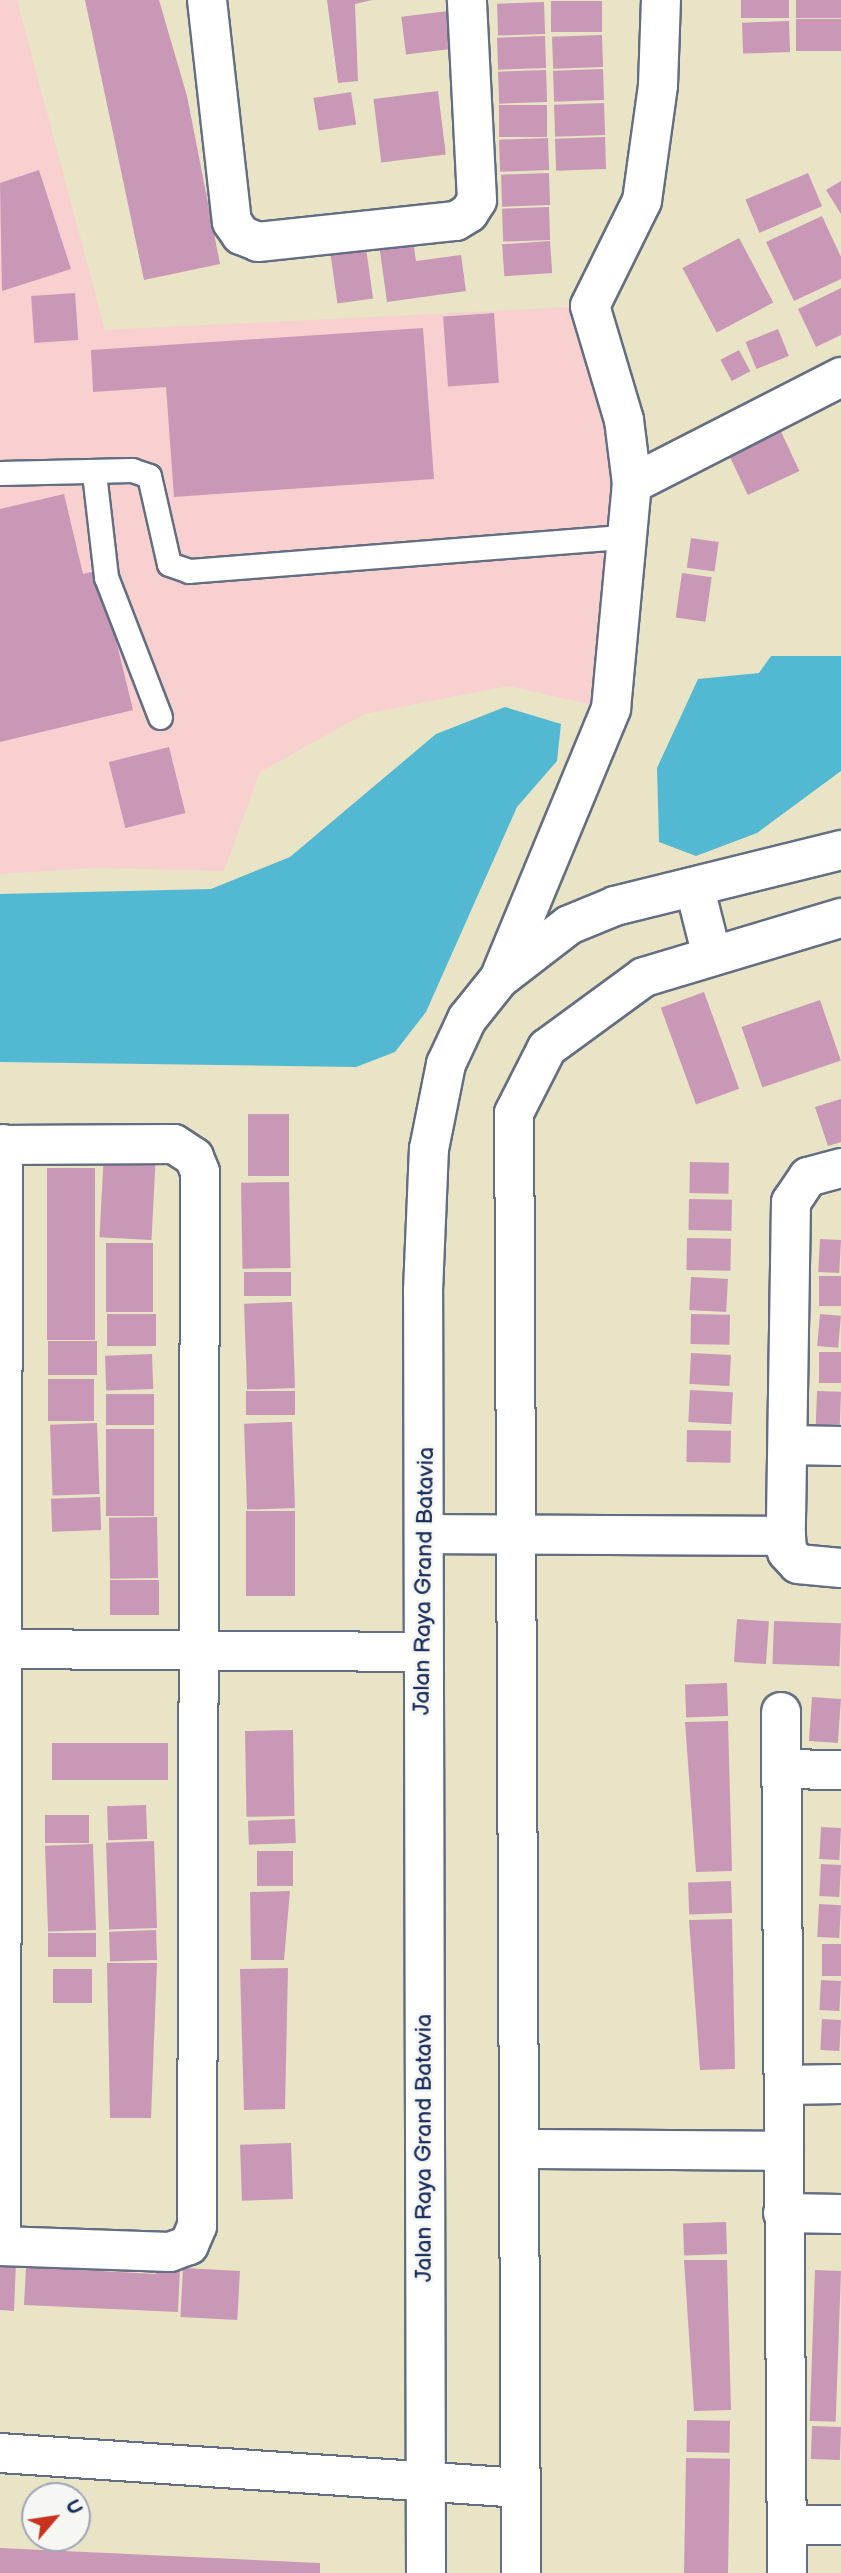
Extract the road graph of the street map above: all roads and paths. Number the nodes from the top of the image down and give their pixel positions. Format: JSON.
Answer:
{"nodes":[{"id":1,"x":207,"y":0,"type":"edge"},
{"id":2,"x":467,"y":0,"type":"edge"},
{"id":3,"x":661,"y":0,"type":"edge"},
{"id":4,"x":841,"y":377,"type":"edge"},
{"id":5,"x":0,"y":473,"type":"edge"},
{"id":6,"x":94,"y":473,"type":"junction"},
{"id":7,"x":632,"y":484,"type":"junction"},
{"id":8,"x":629,"y":537,"type":"junction"},
{"id":9,"x":160,"y":716,"type":"dead end"},
{"id":10,"x":841,"y":850,"type":"edge"},
{"id":11,"x":695,"y":889,"type":"junction"},
{"id":12,"x":841,"y":918,"type":"edge"},
{"id":13,"x":712,"y":956,"type":"junction"},
{"id":14,"x":499,"y":979,"type":"junction"},
{"id":15,"x":2,"y":1145,"type":"edge"},
{"id":16,"x":841,"y":1168,"type":"edge"},
{"id":17,"x":789,"y":1445,"type":"junction"},
{"id":18,"x":841,"y":1446,"type":"edge"},
{"id":19,"x":428,"y":1534,"type":"junction"},
{"id":20,"x":516,"y":1535,"type":"junction"},
{"id":21,"x":786,"y":1536,"type":"junction"},
{"id":22,"x":841,"y":1568,"type":"edge"},
{"id":23,"x":1,"y":1649,"type":"edge"},
{"id":24,"x":200,"y":1650,"type":"junction"},
{"id":25,"x":422,"y":1652,"type":"junction"},
{"id":26,"x":781,"y":1712,"type":"dead end"},
{"id":27,"x":782,"y":1769,"type":"junction"},
{"id":28,"x":841,"y":1770,"type":"edge"},
{"id":29,"x":841,"y":2084,"type":"edge"},
{"id":30,"x":785,"y":2085,"type":"junction"},
{"id":31,"x":522,"y":2149,"type":"junction"},
{"id":32,"x":784,"y":2151,"type":"junction"},
{"id":33,"x":783,"y":2213,"type":"junction"},
{"id":34,"x":841,"y":2214,"type":"edge"},
{"id":35,"x":0,"y":2246,"type":"edge"},
{"id":36,"x":0,"y":2453,"type":"edge"},
{"id":37,"x":426,"y":2480,"type":"junction"},
{"id":38,"x":521,"y":2488,"type":"junction"},
{"id":39,"x":787,"y":2525,"type":"junction"},
{"id":40,"x":841,"y":2525,"type":"edge"},
{"id":41,"x":426,"y":2573,"type":"edge"},
{"id":42,"x":521,"y":2573,"type":"edge"},
{"id":43,"x":787,"y":2573,"type":"edge"}],
"edges":[{"from":1,"to":2,"type":"street"},
{"from":3,"to":7,"type":"street"},
{"from":4,"to":7,"type":"street"},
{"from":5,"to":6,"type":"lane"},
{"from":6,"to":8,"type":"lane"},
{"from":6,"to":9,"type":"lane"},
{"from":7,"to":8,"type":"street"},
{"from":8,"to":14,"type":"street"},
{"from":10,"to":11,"type":"street","name":"Jalan Raya Grand Batavia"},
{"from":11,"to":13,"type":"street"},
{"from":11,"to":14,"type":"street","name":"Jalan Raya Grand Batavia"},
{"from":12,"to":13,"type":"street"},
{"from":13,"to":20,"type":"street"},
{"from":14,"to":19,"type":"street","name":"Jalan Raya Grand Batavia"},
{"from":15,"to":23,"type":"street"},
{"from":15,"to":24,"type":"street"},
{"from":16,"to":17,"type":"street"},
{"from":17,"to":18,"type":"street"},
{"from":17,"to":21,"type":"street"},
{"from":19,"to":20,"type":"street"},
{"from":19,"to":25,"type":"street","name":"Jalan Raya Grand Batavia"},
{"from":20,"to":21,"type":"street"},
{"from":20,"to":31,"type":"street"},
{"from":21,"to":22,"type":"street"},
{"from":23,"to":24,"type":"street"},
{"from":23,"to":35,"type":"street"},
{"from":24,"to":25,"type":"street"},
{"from":24,"to":35,"type":"street"},
{"from":25,"to":37,"type":"street","name":"Jalan Raya Grand Batavia"},
{"from":26,"to":27,"type":"street"},
{"from":27,"to":28,"type":"street"},
{"from":27,"to":30,"type":"street"},
{"from":29,"to":30,"type":"street"},
{"from":30,"to":32,"type":"street"},
{"from":31,"to":32,"type":"street"},
{"from":31,"to":38,"type":"street"},
{"from":32,"to":33,"type":"street"},
{"from":33,"to":34,"type":"street"},
{"from":33,"to":39,"type":"street"},
{"from":36,"to":37,"type":"street"},
{"from":37,"to":38,"type":"street"},
{"from":37,"to":41,"type":"street","name":"Jalan Raya Grand Batavia"},
{"from":38,"to":42,"type":"street"},
{"from":39,"to":40,"type":"street"},
{"from":39,"to":43,"type":"street"}]}
